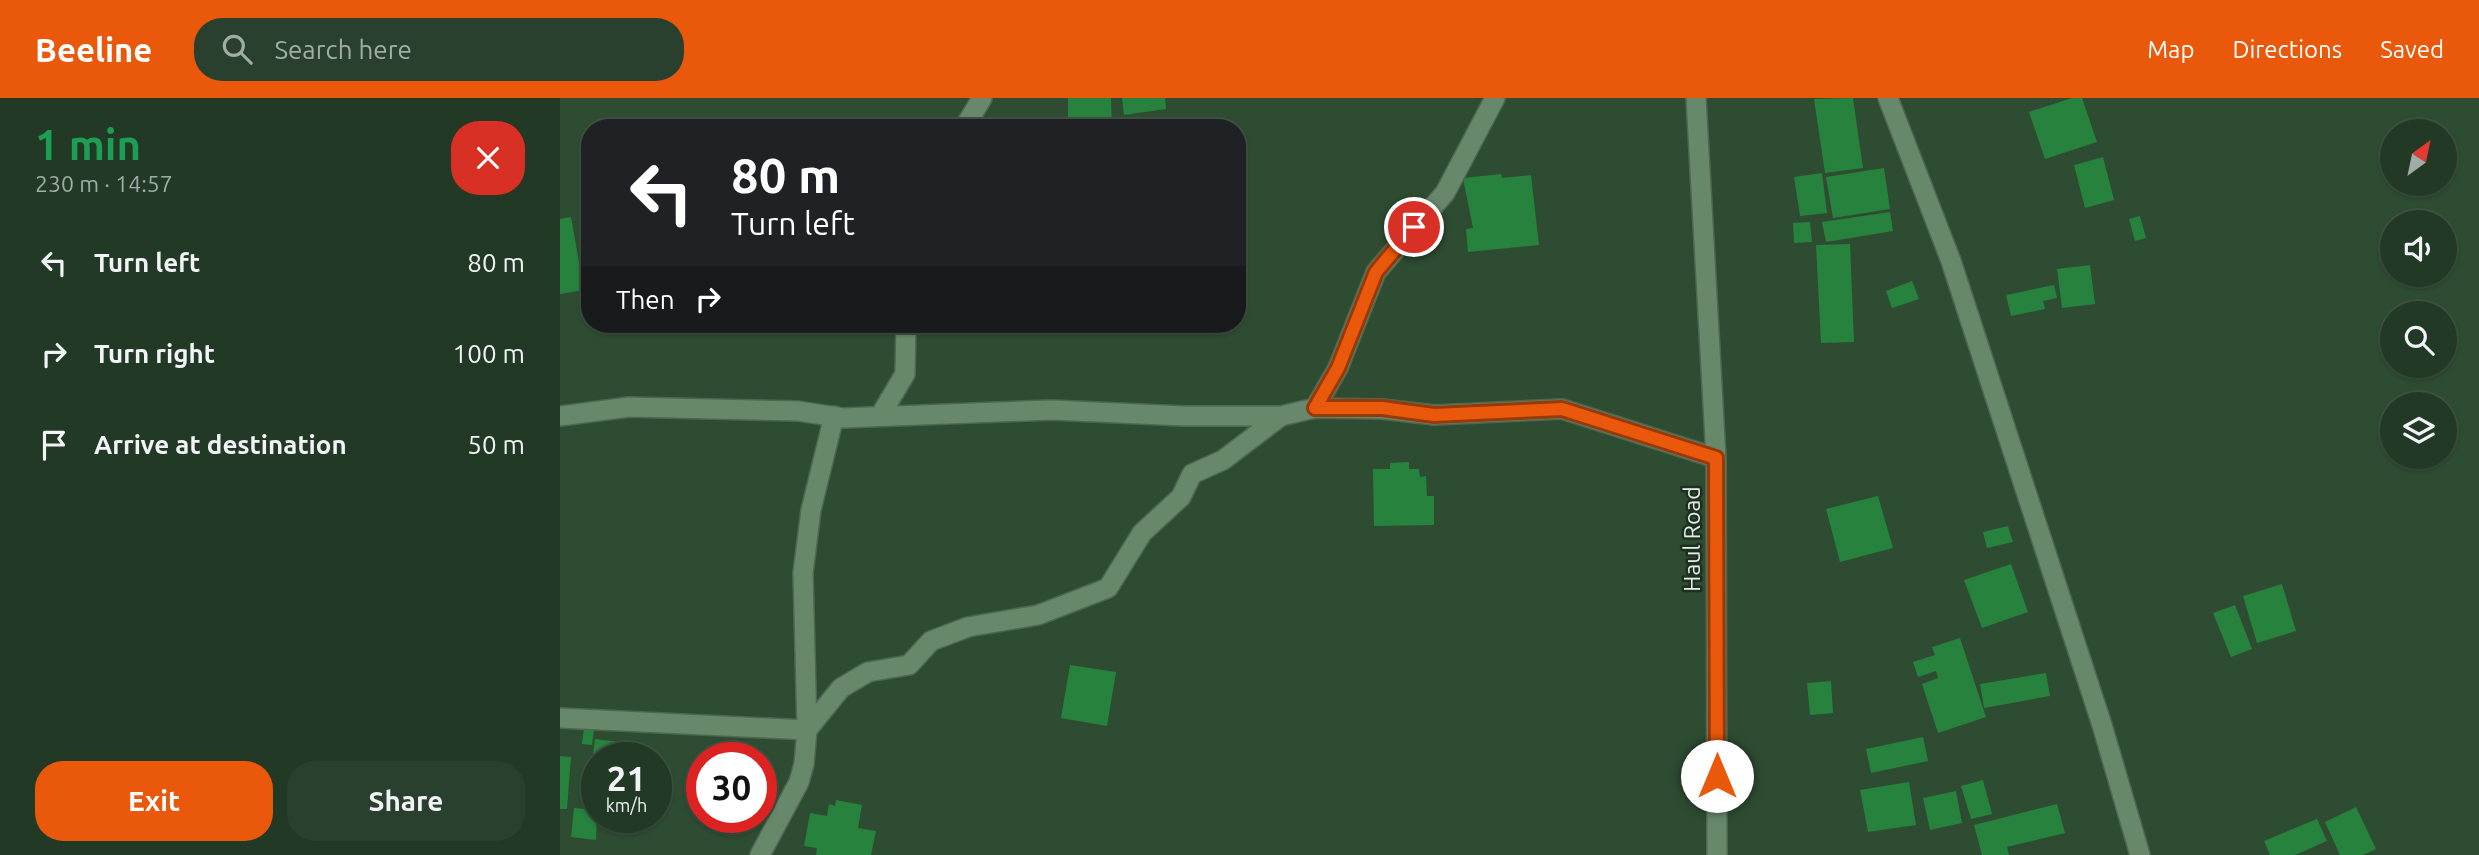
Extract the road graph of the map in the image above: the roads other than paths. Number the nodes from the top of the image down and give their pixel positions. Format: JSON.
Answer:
{"nodes":[{"id":1,"x":982,"y":98,"type":"edge"},
{"id":2,"x":1495,"y":98,"type":"edge"},
{"id":3,"x":1696,"y":98,"type":"edge"},
{"id":4,"x":1888,"y":98,"type":"edge"},
{"id":5,"x":969,"y":119,"type":"edge"},
{"id":6,"x":906,"y":333,"type":"edge"},
{"id":7,"x":1315,"y":408,"type":"junction"},
{"id":8,"x":560,"y":416,"type":"edge"},
{"id":9,"x":834,"y":416,"type":"junction"},
{"id":10,"x":880,"y":416,"type":"junction"},
{"id":11,"x":1281,"y":416,"type":"junction"},
{"id":12,"x":1716,"y":458,"type":"junction"},
{"id":13,"x":560,"y":718,"type":"edge"},
{"id":14,"x":807,"y":730,"type":"junction"},
{"id":15,"x":760,"y":855,"type":"edge"},
{"id":16,"x":1717,"y":855,"type":"edge"},
{"id":17,"x":2140,"y":855,"type":"edge"}],
"edges":[{"from":1,"to":5,"type":"street"},
{"from":2,"to":7,"type":"street"},
{"from":3,"to":12,"type":"street","name":"Haul Road"},
{"from":4,"to":17,"type":"street"},
{"from":6,"to":10,"type":"street"},
{"from":7,"to":11,"type":"street"},
{"from":7,"to":12,"type":"street"},
{"from":8,"to":9,"type":"street"},
{"from":9,"to":10,"type":"street"},
{"from":9,"to":14,"type":"street"},
{"from":10,"to":11,"type":"street"},
{"from":11,"to":14,"type":"street"},
{"from":12,"to":16,"type":"street","name":"Haul Road"},
{"from":13,"to":14,"type":"street"},
{"from":14,"to":15,"type":"street"}]}
